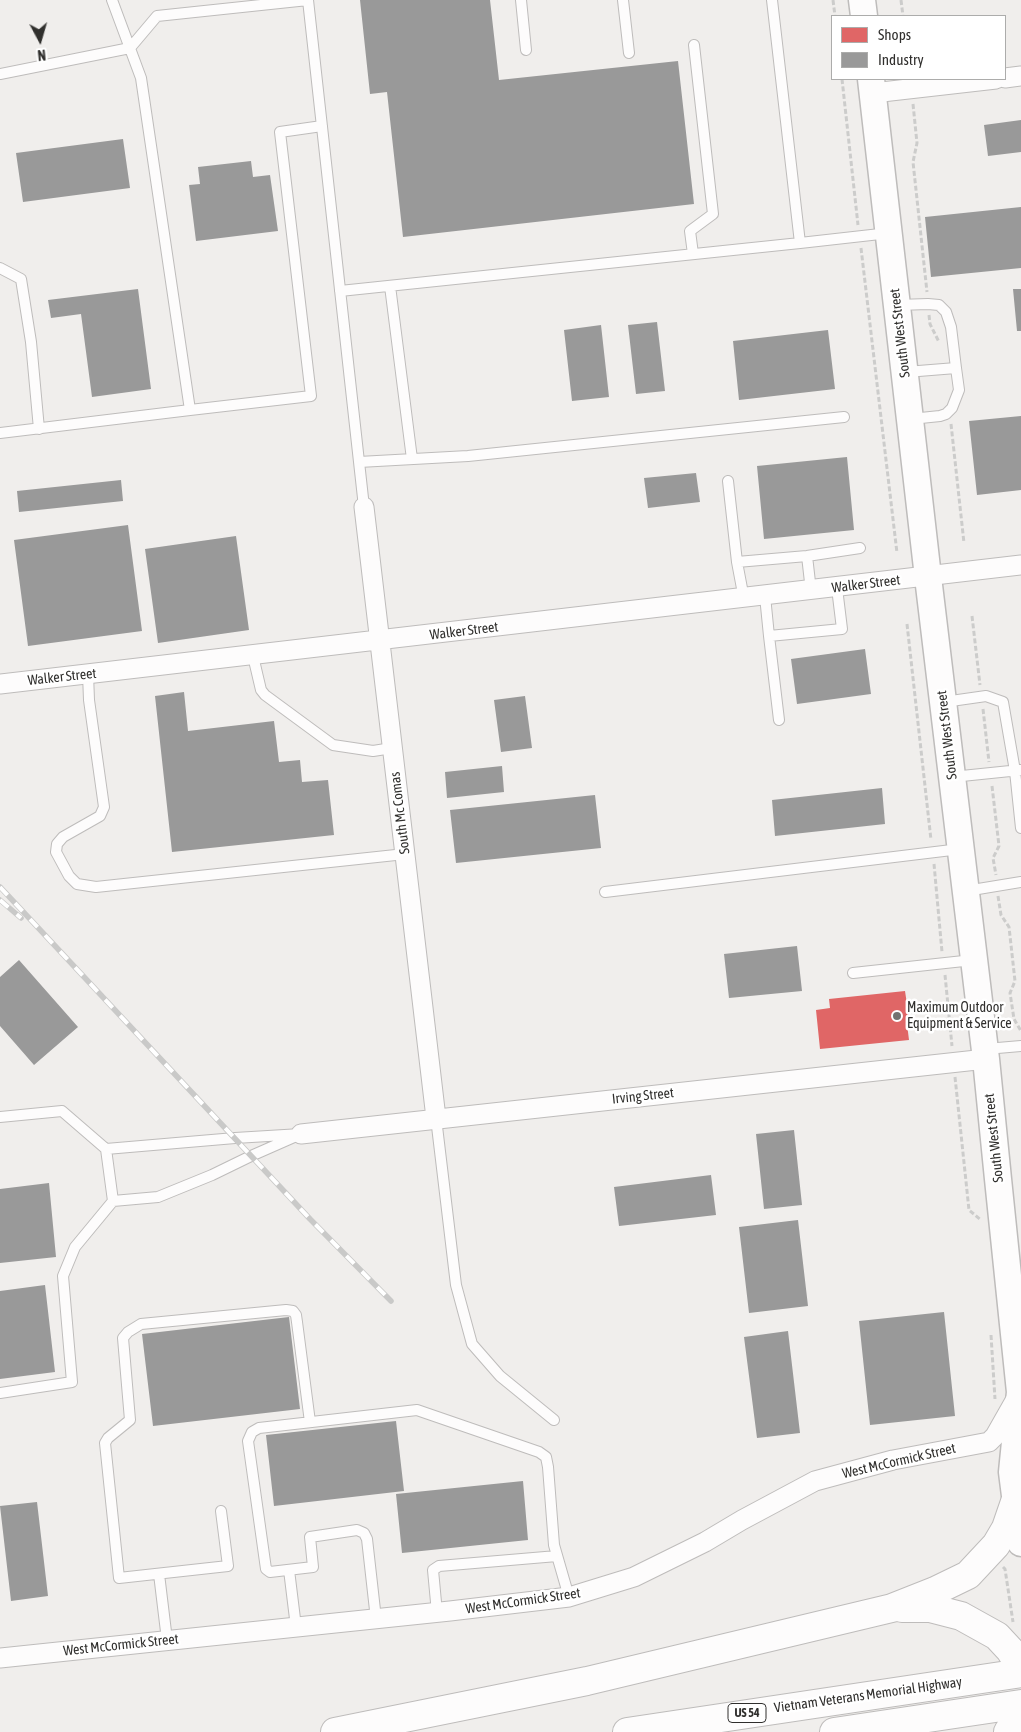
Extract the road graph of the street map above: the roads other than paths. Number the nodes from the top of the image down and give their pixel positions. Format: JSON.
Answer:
{"nodes":[{"id":1,"x":112,"y":0,"type":"edge"},
{"id":2,"x":308,"y":0,"type":"edge"},
{"id":3,"x":521,"y":0,"type":"edge"},
{"id":4,"x":623,"y":0,"type":"edge"},
{"id":5,"x":772,"y":0,"type":"edge"},
{"id":6,"x":862,"y":0,"type":"edge"},
{"id":7,"x":232,"y":4,"type":"edge"},
{"id":8,"x":864,"y":15,"type":"edge"},
{"id":9,"x":694,"y":45,"type":"dead end"},
{"id":10,"x":130,"y":48,"type":"junction"},
{"id":11,"x":526,"y":50,"type":"dead end"},
{"id":12,"x":629,"y":52,"type":"dead end"},
{"id":13,"x":0,"y":74,"type":"edge"},
{"id":14,"x":1021,"y":76,"type":"edge"},
{"id":15,"x":1006,"y":78,"type":"edge"},
{"id":16,"x":978,"y":80,"type":"edge"},
{"id":17,"x":872,"y":86,"type":"edge"},
{"id":18,"x":322,"y":126,"type":"junction"},
{"id":19,"x":889,"y":233,"type":"junction"},
{"id":20,"x":800,"y":242,"type":"junction"},
{"id":21,"x":693,"y":254,"type":"junction"},
{"id":22,"x":0,"y":268,"type":"edge"},
{"id":23,"x":390,"y":286,"type":"junction"},
{"id":24,"x":340,"y":291,"type":"junction"},
{"id":25,"x":897,"y":305,"type":"junction"},
{"id":26,"x":956,"y":368,"type":"junction"},
{"id":27,"x":904,"y":372,"type":"junction"},
{"id":28,"x":190,"y":410,"type":"junction"},
{"id":29,"x":844,"y":417,"type":"dead end"},
{"id":30,"x":910,"y":420,"type":"junction"},
{"id":31,"x":39,"y":429,"type":"junction"},
{"id":32,"x":0,"y":433,"type":"edge"},
{"id":33,"x":412,"y":459,"type":"junction"},
{"id":34,"x":359,"y":462,"type":"junction"},
{"id":35,"x":728,"y":481,"type":"dead end"},
{"id":36,"x":364,"y":507,"type":"joint"},
{"id":37,"x":860,"y":548,"type":"dead end"},
{"id":38,"x":807,"y":556,"type":"junction"},
{"id":39,"x":737,"y":562,"type":"junction"},
{"id":40,"x":1021,"y":565,"type":"edge"},
{"id":41,"x":928,"y":577,"type":"junction"},
{"id":42,"x":837,"y":588,"type":"junction"},
{"id":43,"x":811,"y":591,"type":"junction"},
{"id":44,"x":765,"y":596,"type":"junction"},
{"id":45,"x":744,"y":598,"type":"junction"},
{"id":46,"x":769,"y":636,"type":"junction"},
{"id":47,"x":379,"y":641,"type":"junction"},
{"id":48,"x":253,"y":656,"type":"junction"},
{"id":49,"x":88,"y":674,"type":"junction"},
{"id":50,"x":0,"y":684,"type":"edge"},
{"id":51,"x":943,"y":702,"type":"junction"},
{"id":52,"x":780,"y":720,"type":"dead end"},
{"id":53,"x":392,"y":748,"type":"junction"},
{"id":54,"x":1018,"y":770,"type":"edge"},
{"id":55,"x":952,"y":777,"type":"junction"},
{"id":56,"x":1021,"y":828,"type":"edge"},
{"id":57,"x":961,"y":849,"type":"junction"},
{"id":58,"x":405,"y":854,"type":"junction"},
{"id":59,"x":1021,"y":882,"type":"edge"},
{"id":60,"x":966,"y":891,"type":"junction"},
{"id":61,"x":605,"y":892,"type":"dead end"},
{"id":62,"x":974,"y":960,"type":"junction"},
{"id":63,"x":853,"y":973,"type":"dead end"},
{"id":64,"x":1021,"y":1046,"type":"edge"},
{"id":65,"x":985,"y":1054,"type":"junction"},
{"id":66,"x":0,"y":1117,"type":"edge"},
{"id":67,"x":436,"y":1118,"type":"junction"},
{"id":68,"x":301,"y":1134,"type":"junction"},
{"id":69,"x":106,"y":1149,"type":"junction"},
{"id":70,"x":114,"y":1201,"type":"junction"},
{"id":71,"x":0,"y":1393,"type":"edge"},
{"id":72,"x":1021,"y":1393,"type":"edge"},
{"id":73,"x":554,"y":1420,"type":"dead end"},
{"id":74,"x":310,"y":1422,"type":"junction"},
{"id":75,"x":1016,"y":1499,"type":"junction"},
{"id":76,"x":221,"y":1510,"type":"dead end"},
{"id":77,"x":1021,"y":1544,"type":"edge"},
{"id":78,"x":557,"y":1556,"type":"junction"},
{"id":79,"x":288,"y":1570,"type":"junction"},
{"id":80,"x":159,"y":1574,"type":"junction"},
{"id":81,"x":569,"y":1596,"type":"junction"},
{"id":82,"x":892,"y":1608,"type":"junction"},
{"id":83,"x":437,"y":1613,"type":"junction"},
{"id":84,"x":376,"y":1619,"type":"junction"},
{"id":85,"x":296,"y":1627,"type":"junction"},
{"id":86,"x":1005,"y":1630,"type":"junction"},
{"id":87,"x":167,"y":1640,"type":"junction"},
{"id":88,"x":1021,"y":1652,"type":"edge"},
{"id":89,"x":0,"y":1658,"type":"edge"},
{"id":90,"x":1021,"y":1668,"type":"edge"},
{"id":91,"x":1021,"y":1673,"type":"edge"},
{"id":92,"x":1021,"y":1704,"type":"edge"},
{"id":93,"x":1021,"y":1712,"type":"edge"},
{"id":94,"x":1021,"y":1720,"type":"edge"},
{"id":95,"x":335,"y":1732,"type":"edge"},
{"id":96,"x":627,"y":1732,"type":"edge"},
{"id":97,"x":834,"y":1732,"type":"edge"},
{"id":98,"x":1008,"y":1732,"type":"edge"}],
"edges":[{"from":1,"to":10,"type":"lane"},
{"from":2,"to":7,"type":"lane"},
{"from":2,"to":18,"type":"lane"},
{"from":3,"to":11,"type":"lane"},
{"from":4,"to":12,"type":"lane"},
{"from":5,"to":20,"type":"lane"},
{"from":6,"to":8,"type":"main road"},
{"from":7,"to":10,"type":"lane"},
{"from":9,"to":21,"type":"lane"},
{"from":10,"to":13,"type":"lane"},
{"from":10,"to":28,"type":"lane"},
{"from":14,"to":15,"type":"street"},
{"from":16,"to":17,"type":"street"},
{"from":17,"to":19,"type":"main road","name":"South West Street"},
{"from":18,"to":24,"type":"lane"},
{"from":18,"to":28,"type":"lane"},
{"from":19,"to":20,"type":"lane"},
{"from":19,"to":25,"type":"main road","name":"South West Street"},
{"from":20,"to":21,"type":"lane"},
{"from":21,"to":23,"type":"lane"},
{"from":22,"to":31,"type":"lane"},
{"from":23,"to":24,"type":"lane"},
{"from":23,"to":33,"type":"lane"},
{"from":24,"to":34,"type":"lane"},
{"from":25,"to":26,"type":"lane"},
{"from":25,"to":27,"type":"main road","name":"South West Street"},
{"from":26,"to":27,"type":"lane"},
{"from":26,"to":30,"type":"lane"},
{"from":27,"to":30,"type":"main road","name":"South West Street"},
{"from":28,"to":31,"type":"lane"},
{"from":29,"to":33,"type":"lane"},
{"from":30,"to":41,"type":"main road","name":"South West Street"},
{"from":31,"to":32,"type":"lane"},
{"from":33,"to":34,"type":"lane"},
{"from":34,"to":36,"type":"lane"},
{"from":35,"to":39,"type":"lane"},
{"from":36,"to":47,"type":"street","name":"South Mc Comas"},
{"from":37,"to":38,"type":"lane"},
{"from":38,"to":39,"type":"lane"},
{"from":38,"to":43,"type":"lane"},
{"from":39,"to":45,"type":"lane"},
{"from":40,"to":41,"type":"street","name":"Walker Street"},
{"from":41,"to":42,"type":"street","name":"Walker Street"},
{"from":41,"to":51,"type":"main road","name":"South West Street"},
{"from":42,"to":43,"type":"street","name":"Walker Street"},
{"from":42,"to":46,"type":"lane"},
{"from":43,"to":44,"type":"street","name":"Walker Street"},
{"from":44,"to":45,"type":"street","name":"Walker Street"},
{"from":44,"to":46,"type":"lane"},
{"from":45,"to":47,"type":"street","name":"Walker Street"},
{"from":46,"to":52,"type":"lane"},
{"from":47,"to":48,"type":"street","name":"Walker Street"},
{"from":47,"to":53,"type":"street","name":"South Mc Comas"},
{"from":48,"to":49,"type":"street","name":"Walker Street"},
{"from":48,"to":53,"type":"lane"},
{"from":49,"to":50,"type":"street","name":"Walker Street"},
{"from":49,"to":58,"type":"lane"},
{"from":51,"to":54,"type":"lane"},
{"from":51,"to":55,"type":"main road","name":"South West Street"},
{"from":53,"to":58,"type":"street","name":"South Mc Comas"},
{"from":54,"to":55,"type":"lane"},
{"from":54,"to":56,"type":"lane"},
{"from":55,"to":57,"type":"main road","name":"South West Street"},
{"from":57,"to":60,"type":"main road","name":"South West Street"},
{"from":57,"to":61,"type":"lane"},
{"from":58,"to":67,"type":"street","name":"South Mc Comas"},
{"from":59,"to":60,"type":"lane"},
{"from":60,"to":62,"type":"main road","name":"South West Street"},
{"from":62,"to":63,"type":"lane"},
{"from":62,"to":65,"type":"main road","name":"South West Street"},
{"from":64,"to":65,"type":"lane"},
{"from":65,"to":67,"type":"street","name":"Irving Street"},
{"from":65,"to":72,"type":"main road","name":"South West Street"},
{"from":66,"to":69,"type":"lane"},
{"from":67,"to":68,"type":"street","name":"Irving Street"},
{"from":67,"to":73,"type":"lane"},
{"from":68,"to":69,"type":"lane"},
{"from":68,"to":70,"type":"lane"},
{"from":69,"to":70,"type":"lane"},
{"from":70,"to":71,"type":"lane"},
{"from":72,"to":75,"type":"main road","name":"South West Street"},
{"from":72,"to":81,"type":"street","name":"West McCormick Street"},
{"from":74,"to":78,"type":"lane"},
{"from":74,"to":79,"type":"lane"},
{"from":74,"to":80,"type":"lane"},
{"from":75,"to":77,"type":"main road","name":"South West Street"},
{"from":75,"to":82,"type":"highway"},
{"from":76,"to":80,"type":"lane"},
{"from":78,"to":81,"type":"lane"},
{"from":78,"to":83,"type":"lane"},
{"from":79,"to":84,"type":"lane"},
{"from":79,"to":85,"type":"lane"},
{"from":80,"to":87,"type":"lane"},
{"from":81,"to":83,"type":"street","name":"West McCormick Street"},
{"from":82,"to":86,"type":"highway"},
{"from":82,"to":95,"type":"highway"},
{"from":83,"to":84,"type":"street","name":"West McCormick Street"},
{"from":84,"to":85,"type":"street","name":"West McCormick Street"},
{"from":85,"to":87,"type":"street","name":"West McCormick Street"},
{"from":86,"to":88,"type":"highway"},
{"from":86,"to":90,"type":"highway"},
{"from":87,"to":89,"type":"street","name":"West McCormick Street"},
{"from":91,"to":96,"type":"highway","name":"Vietnam Veterans Memorial Highway","number":"US 54"},
{"from":92,"to":97,"type":"highway"},
{"from":93,"to":98,"type":"highway"},
{"from":94,"to":98,"type":"highway"}]}
